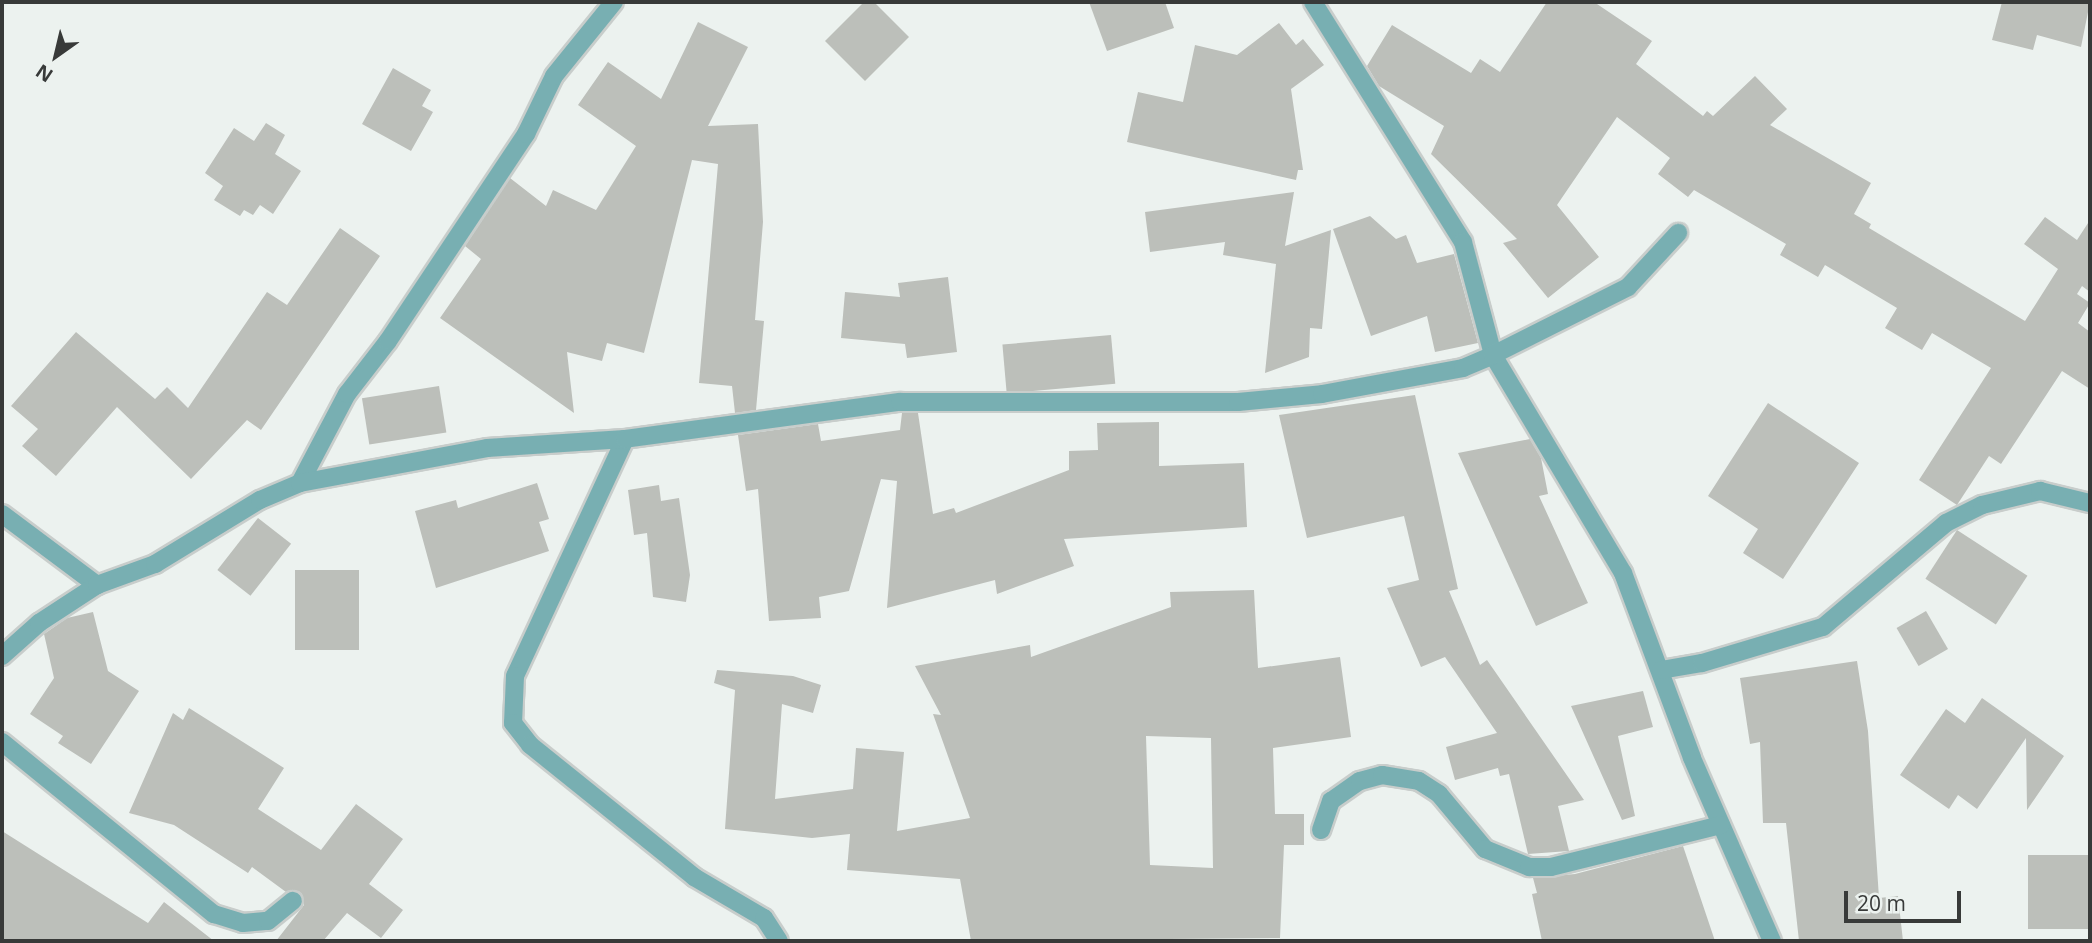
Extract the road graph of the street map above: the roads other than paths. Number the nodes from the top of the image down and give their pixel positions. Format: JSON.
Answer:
{"nodes":[{"id":1,"x":614,"y":2,"type":"edge"},
{"id":2,"x":1313,"y":2,"type":"edge"},
{"id":3,"x":1678,"y":233,"type":"dead end"},
{"id":4,"x":1493,"y":355,"type":"junction"},
{"id":5,"x":625,"y":439,"type":"junction"},
{"id":6,"x":300,"y":483,"type":"junction"},
{"id":7,"x":2090,"y":503,"type":"edge"},
{"id":8,"x":2,"y":514,"type":"edge"},
{"id":9,"x":97,"y":585,"type":"junction"},
{"id":10,"x":2,"y":656,"type":"edge"},
{"id":11,"x":1661,"y":670,"type":"junction"},
{"id":12,"x":2,"y":742,"type":"edge"},
{"id":13,"x":1721,"y":825,"type":"junction"},
{"id":14,"x":1321,"y":830,"type":"dead end"},
{"id":15,"x":293,"y":901,"type":"dead end"},
{"id":16,"x":779,"y":941,"type":"edge"},
{"id":17,"x":1772,"y":941,"type":"edge"}],
"edges":[{"from":1,"to":6,"type":"street"},
{"from":2,"to":4,"type":"street"},
{"from":3,"to":4,"type":"street"},
{"from":4,"to":5,"type":"street"},
{"from":4,"to":11,"type":"street"},
{"from":5,"to":6,"type":"street"},
{"from":5,"to":16,"type":"street"},
{"from":6,"to":9,"type":"street"},
{"from":7,"to":11,"type":"street"},
{"from":8,"to":9,"type":"street"},
{"from":9,"to":10,"type":"street"},
{"from":11,"to":13,"type":"street"},
{"from":12,"to":15,"type":"street"},
{"from":13,"to":14,"type":"street"},
{"from":13,"to":17,"type":"street"}]}
